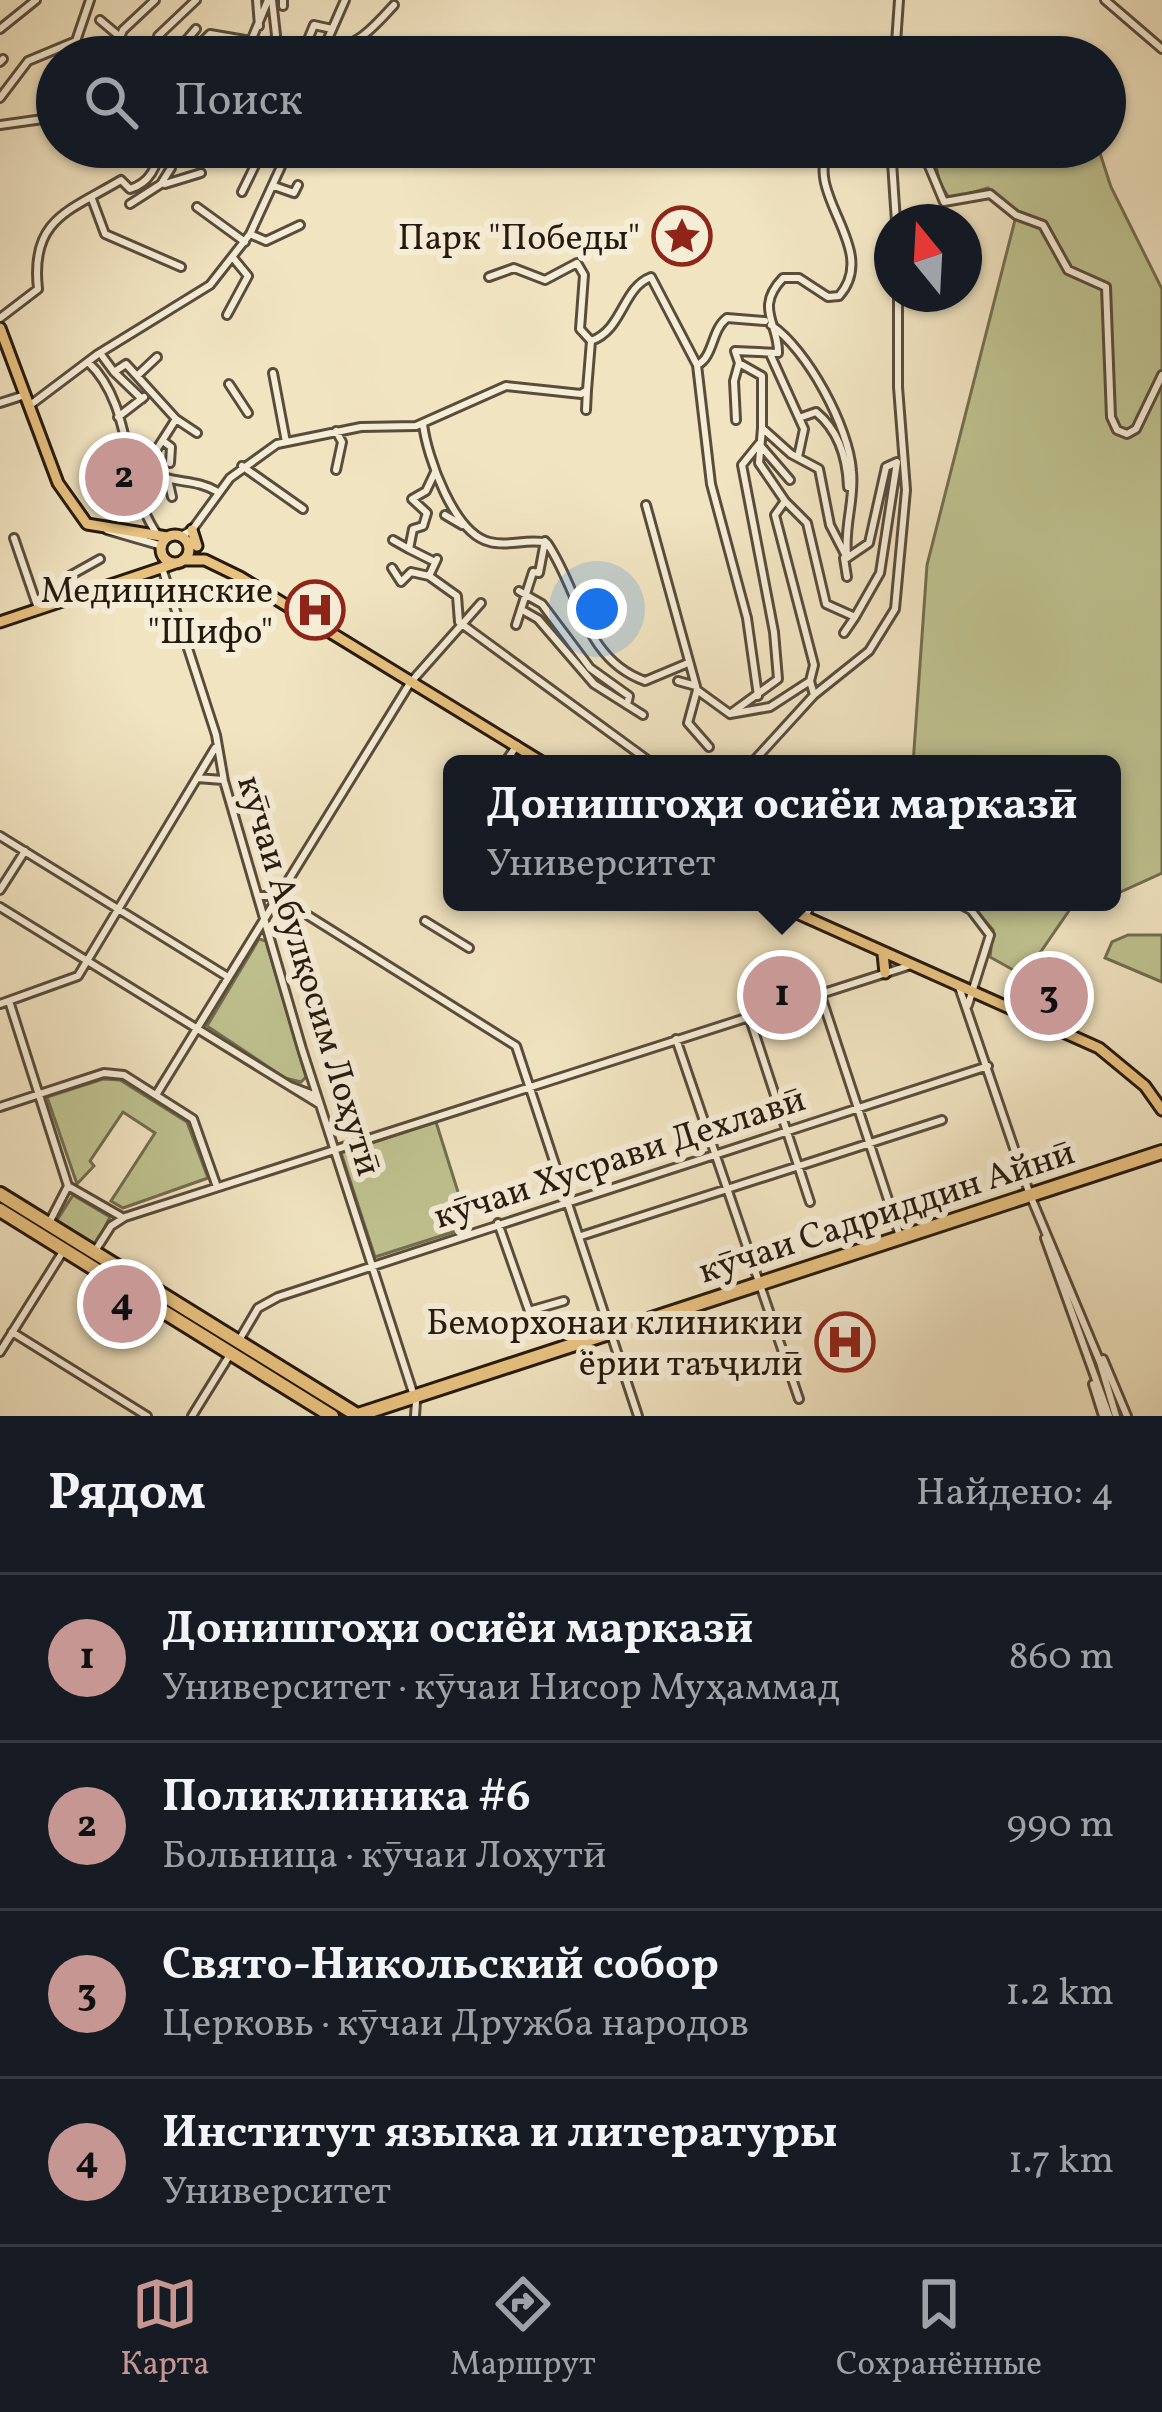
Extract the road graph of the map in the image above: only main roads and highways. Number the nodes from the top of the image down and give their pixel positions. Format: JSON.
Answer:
{"nodes":[{"id":1,"x":0,"y":328,"type":"edge"},
{"id":2,"x":186,"y":535,"type":"junction"},
{"id":3,"x":158,"y":545,"type":"junction"},
{"id":4,"x":179,"y":562,"type":"junction"},
{"id":5,"x":220,"y":566,"type":"junction"},
{"id":6,"x":0,"y":622,"type":"edge"},
{"id":7,"x":532,"y":755,"type":"edge"},
{"id":8,"x":788,"y":911,"type":"edge"},
{"id":9,"x":883,"y":954,"type":"junction"},
{"id":10,"x":882,"y":975,"type":"road end"},
{"id":11,"x":1145,"y":1086,"type":"junction"},
{"id":12,"x":1162,"y":1096,"type":"edge"},
{"id":13,"x":1162,"y":1110,"type":"edge"},
{"id":14,"x":1162,"y":1155,"type":"edge"},
{"id":15,"x":0,"y":1194,"type":"edge"},
{"id":16,"x":0,"y":1210,"type":"edge"},
{"id":17,"x":45,"y":1230,"type":"junction"},
{"id":18,"x":91,"y":1258,"type":"junction"},
{"id":19,"x":234,"y":1347,"type":"junction"},
{"id":20,"x":409,"y":1406,"type":"edge"},
{"id":21,"x":332,"y":1416,"type":"edge"},
{"id":22,"x":356,"y":1416,"type":"edge"},
{"id":23,"x":370,"y":1416,"type":"edge"}],
"edges":[{"from":1,"to":3,"type":"main road"},
{"from":2,"to":3,"type":"main road"},
{"from":2,"to":4,"type":"main road"},
{"from":2,"to":5,"type":"main road"},
{"from":3,"to":4,"type":"main road"},
{"from":3,"to":6,"type":"main road"},
{"from":4,"to":5,"type":"main road"},
{"from":5,"to":7,"type":"main road"},
{"from":8,"to":9,"type":"main road"},
{"from":9,"to":10,"type":"main road"},
{"from":9,"to":11,"type":"main road"},
{"from":11,"to":12,"type":"main road"},
{"from":11,"to":13,"type":"main road"},
{"from":14,"to":20,"type":"highway","name":"кӯчаи Садриддин Айнӣ"},
{"from":15,"to":17,"type":"highway"},
{"from":16,"to":17,"type":"highway"},
{"from":17,"to":18,"type":"highway"},
{"from":17,"to":18,"type":"highway"},
{"from":18,"to":19,"type":"highway"},
{"from":19,"to":21,"type":"highway"},
{"from":19,"to":22,"type":"highway"},
{"from":20,"to":22,"type":"highway","name":"кӯчаи Садриддин Айнӣ"},
{"from":20,"to":23,"type":"highway","name":"кӯчаи Садриддин Айнӣ"}]}
